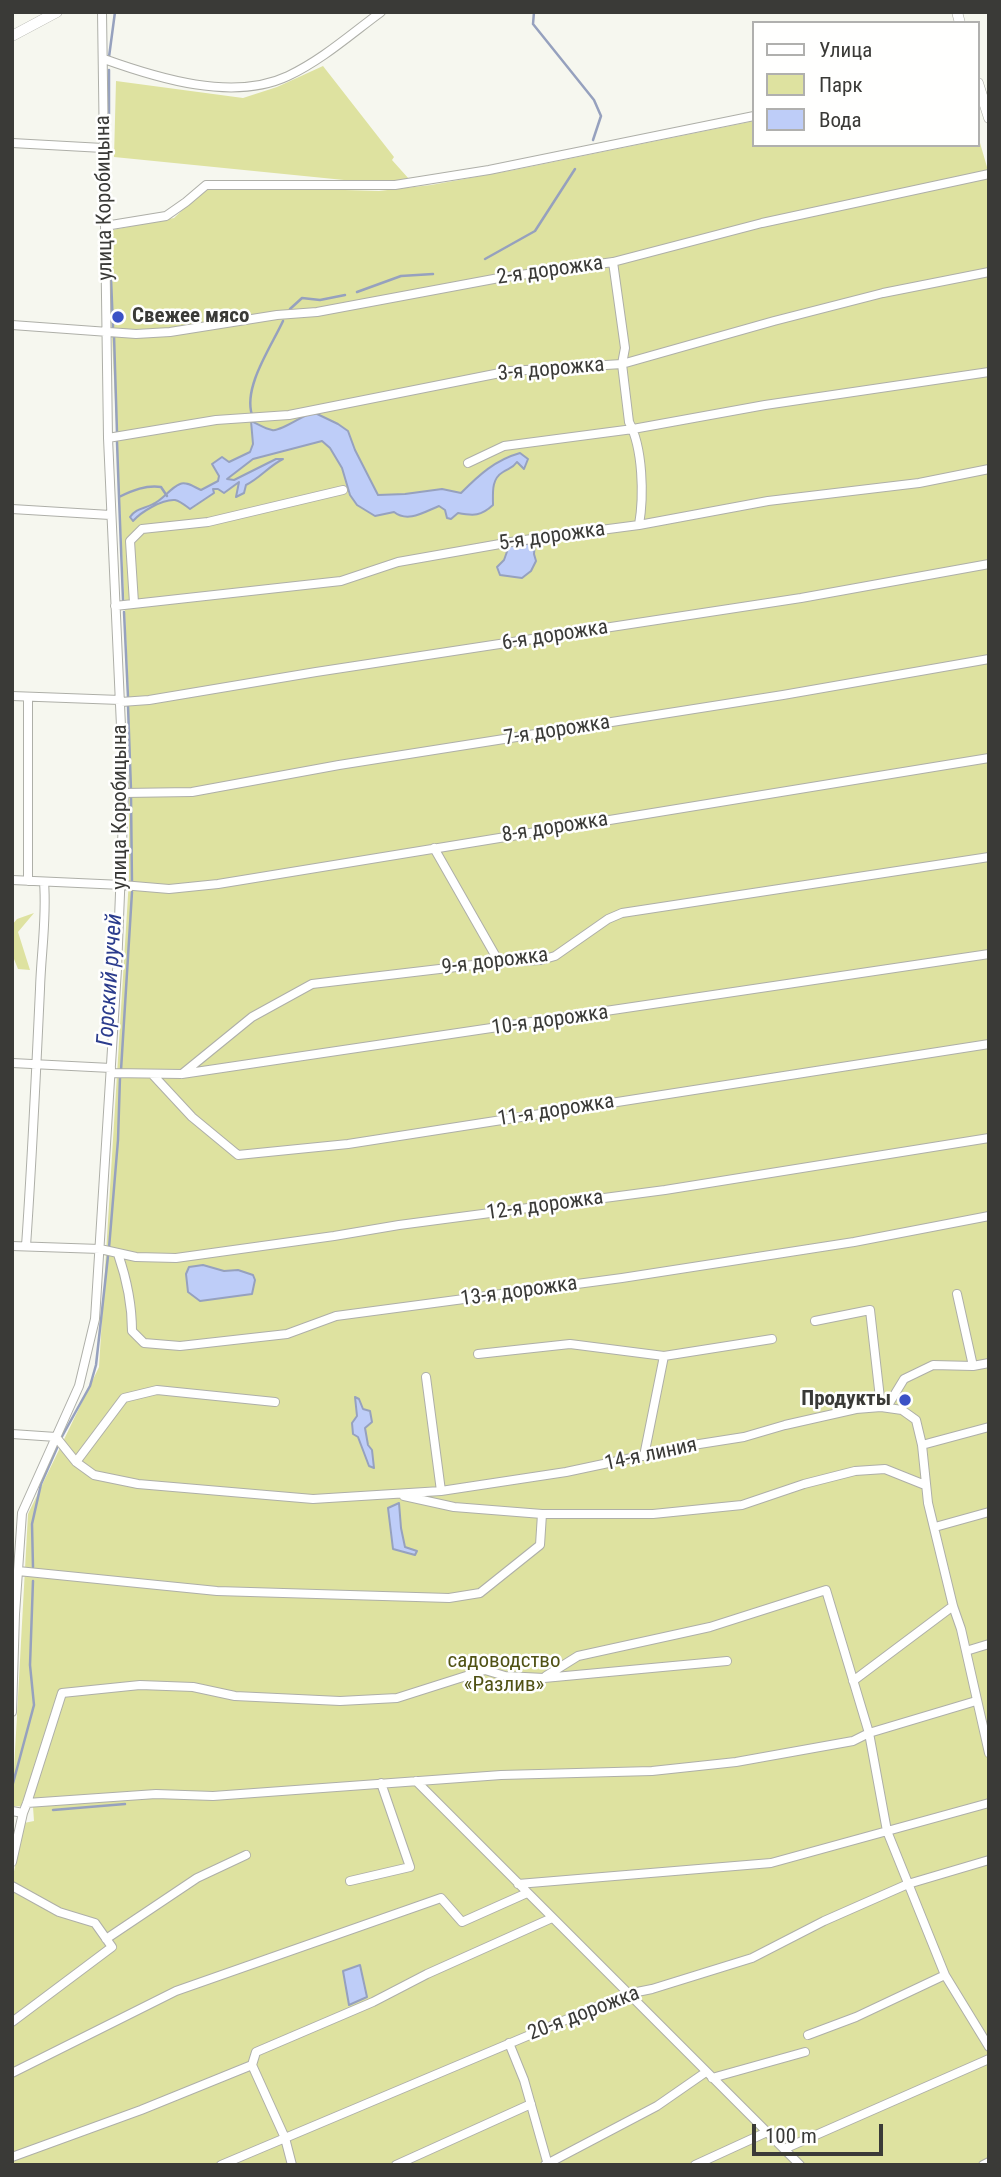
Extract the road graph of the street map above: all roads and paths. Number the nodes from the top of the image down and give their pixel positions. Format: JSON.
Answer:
{"nodes":[{"id":1,"x":57,"y":12,"type":"edge"},
{"id":2,"x":102,"y":12,"type":"edge"},
{"id":3,"x":382,"y":12,"type":"edge"},
{"id":4,"x":12,"y":36,"type":"edge"},
{"id":5,"x":104,"y":59,"type":"junction"},
{"id":6,"x":980,"y":89,"type":"edge"},
{"id":7,"x":752,"y":116,"type":"edge"},
{"id":8,"x":989,"y":118,"type":"edge"},
{"id":9,"x":12,"y":142,"type":"edge"},
{"id":10,"x":103,"y":148,"type":"junction"},
{"id":11,"x":989,"y":174,"type":"edge"},
{"id":12,"x":105,"y":226,"type":"junction"},
{"id":13,"x":613,"y":262,"type":"junction"},
{"id":14,"x":989,"y":272,"type":"edge"},
{"id":15,"x":12,"y":325,"type":"edge"},
{"id":16,"x":106,"y":330,"type":"junction"},
{"id":17,"x":622,"y":364,"type":"junction"},
{"id":18,"x":989,"y":372,"type":"edge"},
{"id":19,"x":633,"y":429,"type":"junction"},
{"id":20,"x":108,"y":438,"type":"junction"},
{"id":21,"x":468,"y":463,"type":"dead end"},
{"id":22,"x":989,"y":469,"type":"edge"},
{"id":23,"x":343,"y":490,"type":"dead end"},
{"id":24,"x":12,"y":509,"type":"edge"},
{"id":25,"x":110,"y":515,"type":"junction"},
{"id":26,"x":639,"y":525,"type":"junction"},
{"id":27,"x":989,"y":564,"type":"edge"},
{"id":28,"x":134,"y":603,"type":"junction"},
{"id":29,"x":116,"y":606,"type":"junction"},
{"id":30,"x":989,"y":659,"type":"edge"},
{"id":31,"x":12,"y":696,"type":"edge"},
{"id":32,"x":28,"y":697,"type":"junction"},
{"id":33,"x":120,"y":701,"type":"junction"},
{"id":34,"x":989,"y":758,"type":"edge"},
{"id":35,"x":124,"y":793,"type":"junction"},
{"id":36,"x":434,"y":848,"type":"junction"},
{"id":37,"x":989,"y":857,"type":"edge"},
{"id":38,"x":12,"y":880,"type":"edge"},
{"id":39,"x":28,"y":881,"type":"junction"},
{"id":40,"x":44,"y":882,"type":"junction"},
{"id":41,"x":122,"y":885,"type":"junction"},
{"id":42,"x":989,"y":954,"type":"edge"},
{"id":43,"x":499,"y":962,"type":"junction"},
{"id":44,"x":989,"y":1044,"type":"edge"},
{"id":45,"x":12,"y":1063,"type":"edge"},
{"id":46,"x":37,"y":1064,"type":"junction"},
{"id":47,"x":111,"y":1070,"type":"junction"},
{"id":48,"x":182,"y":1074,"type":"junction"},
{"id":49,"x":153,"y":1075,"type":"junction"},
{"id":50,"x":989,"y":1138,"type":"edge"},
{"id":51,"x":989,"y":1216,"type":"edge"},
{"id":52,"x":12,"y":1246,"type":"edge"},
{"id":53,"x":26,"y":1246,"type":"junction"},
{"id":54,"x":100,"y":1249,"type":"junction"},
{"id":55,"x":118,"y":1254,"type":"junction"},
{"id":56,"x":957,"y":1294,"type":"dead end"},
{"id":57,"x":815,"y":1321,"type":"dead end"},
{"id":58,"x":772,"y":1339,"type":"dead end"},
{"id":59,"x":478,"y":1354,"type":"dead end"},
{"id":60,"x":664,"y":1356,"type":"junction"},
{"id":61,"x":989,"y":1363,"type":"edge"},
{"id":62,"x":974,"y":1366,"type":"junction"},
{"id":63,"x":426,"y":1377,"type":"dead end"},
{"id":64,"x":275,"y":1402,"type":"dead end"},
{"id":65,"x":884,"y":1407,"type":"junction"},
{"id":66,"x":989,"y":1427,"type":"edge"},
{"id":67,"x":12,"y":1434,"type":"edge"},
{"id":68,"x":56,"y":1437,"type":"junction"},
{"id":69,"x":922,"y":1445,"type":"junction"},
{"id":70,"x":644,"y":1456,"type":"junction"},
{"id":71,"x":76,"y":1462,"type":"junction"},
{"id":72,"x":925,"y":1485,"type":"junction"},
{"id":73,"x":441,"y":1491,"type":"junction"},
{"id":74,"x":394,"y":1494,"type":"junction"},
{"id":75,"x":989,"y":1512,"type":"edge"},
{"id":76,"x":542,"y":1514,"type":"junction"},
{"id":77,"x":935,"y":1527,"type":"junction"},
{"id":78,"x":18,"y":1571,"type":"junction"},
{"id":79,"x":953,"y":1606,"type":"junction"},
{"id":80,"x":14,"y":1614,"type":"edge"},
{"id":81,"x":989,"y":1644,"type":"edge"},
{"id":82,"x":966,"y":1651,"type":"junction"},
{"id":83,"x":727,"y":1661,"type":"dead end"},
{"id":84,"x":544,"y":1678,"type":"junction"},
{"id":85,"x":853,"y":1681,"type":"junction"},
{"id":86,"x":976,"y":1701,"type":"junction"},
{"id":87,"x":12,"y":1712,"type":"edge"},
{"id":88,"x":869,"y":1733,"type":"junction"},
{"id":89,"x":989,"y":1753,"type":"edge"},
{"id":90,"x":416,"y":1781,"type":"junction"},
{"id":91,"x":381,"y":1783,"type":"junction"},
{"id":92,"x":27,"y":1803,"type":"junction"},
{"id":93,"x":989,"y":1803,"type":"edge"},
{"id":94,"x":16,"y":1812,"type":"edge"},
{"id":95,"x":887,"y":1831,"type":"junction"},
{"id":96,"x":246,"y":1855,"type":"dead end"},
{"id":97,"x":989,"y":1860,"type":"edge"},
{"id":98,"x":12,"y":1862,"type":"edge"},
{"id":99,"x":349,"y":1881,"type":"dead end"},
{"id":100,"x":518,"y":1884,"type":"junction"},
{"id":101,"x":908,"y":1884,"type":"junction"},
{"id":102,"x":12,"y":1885,"type":"edge"},
{"id":103,"x":527,"y":1893,"type":"junction"},
{"id":104,"x":552,"y":1918,"type":"junction"},
{"id":105,"x":106,"y":1939,"type":"junction"},
{"id":106,"x":945,"y":1975,"type":"junction"},
{"id":107,"x":627,"y":1994,"type":"junction"},
{"id":108,"x":12,"y":2022,"type":"edge"},
{"id":109,"x":807,"y":2035,"type":"dead end"},
{"id":110,"x":509,"y":2043,"type":"junction"},
{"id":111,"x":989,"y":2048,"type":"edge"},
{"id":112,"x":805,"y":2052,"type":"dead end"},
{"id":113,"x":989,"y":2059,"type":"edge"},
{"id":114,"x":252,"y":2065,"type":"junction"},
{"id":115,"x":12,"y":2073,"type":"edge"},
{"id":116,"x":709,"y":2075,"type":"junction"},
{"id":117,"x":531,"y":2104,"type":"junction"},
{"id":118,"x":767,"y":2132,"type":"junction"},
{"id":119,"x":285,"y":2138,"type":"junction"},
{"id":120,"x":784,"y":2149,"type":"junction"},
{"id":121,"x":12,"y":2157,"type":"edge"},
{"id":122,"x":989,"y":2162,"type":"edge"},
{"id":123,"x":547,"y":2164,"type":"edge"},
{"id":124,"x":221,"y":2165,"type":"edge"},
{"id":125,"x":292,"y":2165,"type":"edge"},
{"id":126,"x":396,"y":2165,"type":"edge"},
{"id":127,"x":695,"y":2165,"type":"edge"},
{"id":128,"x":800,"y":2165,"type":"edge"},
{"id":129,"x":983,"y":2165,"type":"edge"}],
"edges":[{"from":1,"to":4,"type":"street"},
{"from":2,"to":5,"type":"street","name":"улица Коробицына"},
{"from":3,"to":5,"type":"street"},
{"from":5,"to":10,"type":"street","name":"улица Коробицына"},
{"from":6,"to":8,"type":"street"},
{"from":7,"to":12,"type":"street"},
{"from":9,"to":10,"type":"street"},
{"from":10,"to":12,"type":"street","name":"улица Коробицына"},
{"from":11,"to":13,"type":"street","name":"2-я дорожка"},
{"from":12,"to":16,"type":"street","name":"улица Коробицына"},
{"from":13,"to":16,"type":"street","name":"2-я дорожка"},
{"from":13,"to":17,"type":"street"},
{"from":14,"to":17,"type":"street","name":"3-я дорожка"},
{"from":15,"to":16,"type":"street","name":"2-я дорожка"},
{"from":16,"to":20,"type":"street","name":"улица Коробицына"},
{"from":17,"to":19,"type":"street"},
{"from":17,"to":20,"type":"street","name":"3-я дорожка"},
{"from":18,"to":19,"type":"street"},
{"from":19,"to":21,"type":"street"},
{"from":19,"to":26,"type":"street"},
{"from":20,"to":25,"type":"street","name":"улица Коробицына"},
{"from":22,"to":26,"type":"street","name":"5-я дорожка"},
{"from":23,"to":28,"type":"street"},
{"from":24,"to":25,"type":"street"},
{"from":25,"to":29,"type":"street","name":"улица Коробицына"},
{"from":26,"to":28,"type":"street","name":"5-я дорожка"},
{"from":27,"to":33,"type":"street","name":"6-я дорожка"},
{"from":28,"to":29,"type":"street","name":"5-я дорожка"},
{"from":29,"to":33,"type":"street","name":"улица Коробицына"},
{"from":30,"to":35,"type":"street","name":"7-я дорожка"},
{"from":31,"to":32,"type":"street","name":"6-я дорожка"},
{"from":32,"to":33,"type":"street","name":"6-я дорожка"},
{"from":32,"to":39,"type":"street"},
{"from":33,"to":35,"type":"street","name":"улица Коробицына"},
{"from":34,"to":36,"type":"street","name":"8-я дорожка"},
{"from":35,"to":41,"type":"street","name":"улица Коробицына"},
{"from":36,"to":41,"type":"street","name":"8-я дорожка"},
{"from":36,"to":43,"type":"street"},
{"from":37,"to":43,"type":"street","name":"9-я дорожка"},
{"from":38,"to":39,"type":"street","name":"8-я дорожка"},
{"from":39,"to":40,"type":"street","name":"8-я дорожка"},
{"from":40,"to":41,"type":"street","name":"8-я дорожка"},
{"from":40,"to":46,"type":"street"},
{"from":41,"to":47,"type":"street","name":"улица Коробицына"},
{"from":42,"to":48,"type":"street","name":"10-я дорожка"},
{"from":43,"to":48,"type":"street","name":"9-я дорожка"},
{"from":44,"to":49,"type":"street","name":"11-я дорожка"},
{"from":45,"to":46,"type":"street","name":"10-я дорожка"},
{"from":46,"to":47,"type":"street","name":"10-я дорожка"},
{"from":46,"to":53,"type":"street"},
{"from":47,"to":49,"type":"street","name":"10-я дорожка"},
{"from":47,"to":54,"type":"street","name":"улица Коробицына"},
{"from":48,"to":49,"type":"street","name":"10-я дорожка"},
{"from":50,"to":55,"type":"street","name":"12-я дорожка"},
{"from":51,"to":55,"type":"street","name":"13-я дорожка"},
{"from":52,"to":53,"type":"street","name":"12-я дорожка"},
{"from":53,"to":54,"type":"street","name":"12-я дорожка"},
{"from":54,"to":55,"type":"street","name":"12-я дорожка"},
{"from":54,"to":68,"type":"street","name":"улица Коробицына"},
{"from":56,"to":62,"type":"street"},
{"from":57,"to":65,"type":"street"},
{"from":58,"to":60,"type":"street"},
{"from":59,"to":60,"type":"street"},
{"from":60,"to":70,"type":"street"},
{"from":61,"to":62,"type":"street"},
{"from":62,"to":65,"type":"street"},
{"from":63,"to":73,"type":"street"},
{"from":64,"to":71,"type":"street"},
{"from":65,"to":69,"type":"street"},
{"from":65,"to":70,"type":"street","name":"14-я линия"},
{"from":66,"to":69,"type":"street"},
{"from":67,"to":68,"type":"street"},
{"from":68,"to":71,"type":"street","name":"14-я линия"},
{"from":68,"to":78,"type":"street","name":"улица Коробицына"},
{"from":69,"to":72,"type":"street"},
{"from":70,"to":73,"type":"street","name":"14-я линия"},
{"from":71,"to":74,"type":"street","name":"14-я линия"},
{"from":72,"to":76,"type":"street"},
{"from":72,"to":77,"type":"street"},
{"from":73,"to":74,"type":"street","name":"14-я линия"},
{"from":74,"to":76,"type":"street"},
{"from":75,"to":77,"type":"street"},
{"from":76,"to":78,"type":"street"},
{"from":77,"to":79,"type":"street"},
{"from":78,"to":80,"type":"street","name":"улица Коробицына"},
{"from":79,"to":82,"type":"street"},
{"from":79,"to":85,"type":"street"},
{"from":80,"to":87,"type":"street","name":"улица Коробицына"},
{"from":81,"to":82,"type":"street"},
{"from":82,"to":86,"type":"street"},
{"from":83,"to":84,"type":"street"},
{"from":84,"to":85,"type":"street"},
{"from":84,"to":92,"type":"street"},
{"from":85,"to":88,"type":"street"},
{"from":86,"to":88,"type":"street"},
{"from":86,"to":89,"type":"street"},
{"from":88,"to":90,"type":"street"},
{"from":88,"to":95,"type":"street"},
{"from":90,"to":91,"type":"street"},
{"from":90,"to":100,"type":"street"},
{"from":91,"to":92,"type":"street"},
{"from":91,"to":99,"type":"street"},
{"from":92,"to":94,"type":"street"},
{"from":93,"to":95,"type":"street"},
{"from":94,"to":98,"type":"street"},
{"from":95,"to":100,"type":"street"},
{"from":95,"to":101,"type":"street"},
{"from":96,"to":105,"type":"street"},
{"from":97,"to":101,"type":"street","name":"20-я дорожка"},
{"from":100,"to":103,"type":"street"},
{"from":101,"to":106,"type":"street"},
{"from":101,"to":107,"type":"street","name":"20-я дорожка"},
{"from":102,"to":105,"type":"street"},
{"from":103,"to":104,"type":"street"},
{"from":103,"to":115,"type":"street"},
{"from":104,"to":107,"type":"street"},
{"from":104,"to":114,"type":"street"},
{"from":105,"to":108,"type":"street"},
{"from":106,"to":109,"type":"street"},
{"from":106,"to":111,"type":"street"},
{"from":107,"to":110,"type":"street","name":"20-я дорожка"},
{"from":107,"to":116,"type":"street"},
{"from":110,"to":117,"type":"street"},
{"from":110,"to":119,"type":"street","name":"20-я дорожка"},
{"from":112,"to":116,"type":"street"},
{"from":113,"to":120,"type":"street"},
{"from":114,"to":119,"type":"street"},
{"from":114,"to":121,"type":"street"},
{"from":116,"to":118,"type":"street"},
{"from":116,"to":123,"type":"street"},
{"from":117,"to":123,"type":"street"},
{"from":117,"to":126,"type":"street"},
{"from":118,"to":120,"type":"street"},
{"from":118,"to":127,"type":"street"},
{"from":119,"to":124,"type":"street","name":"20-я дорожка"},
{"from":119,"to":125,"type":"street"},
{"from":120,"to":128,"type":"street"},
{"from":122,"to":129,"type":"street"}]}
